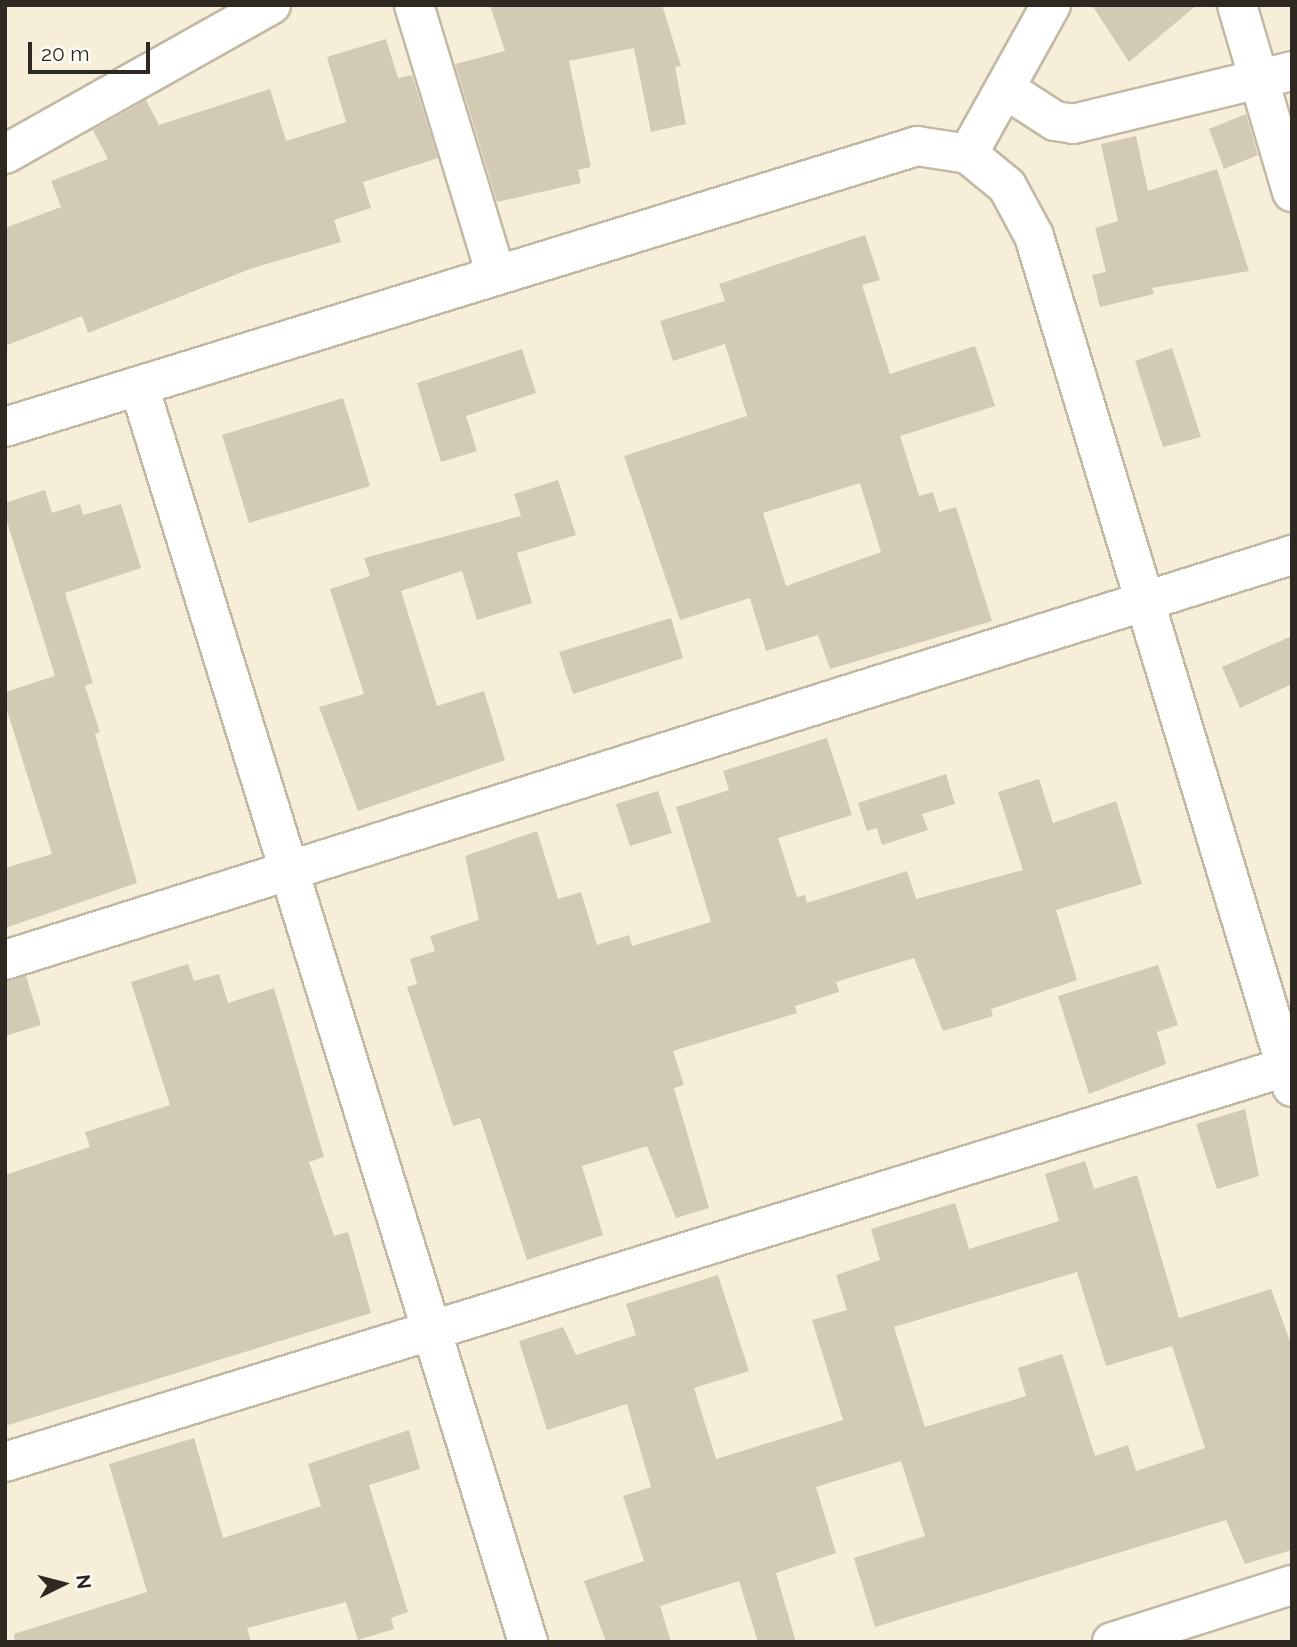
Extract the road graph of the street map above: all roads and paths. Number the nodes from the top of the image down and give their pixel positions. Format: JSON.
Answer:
{"nodes":[{"id":1,"x":271,"y":5,"type":"edge"},
{"id":2,"x":414,"y":5,"type":"edge"},
{"id":3,"x":1051,"y":5,"type":"edge"},
{"id":4,"x":1237,"y":5,"type":"edge"},
{"id":5,"x":1275,"y":76,"type":"edge"},
{"id":6,"x":1007,"y":90,"type":"junction"},
{"id":7,"x":5,"y":154,"type":"edge"},
{"id":8,"x":968,"y":154,"type":"junction"},
{"id":9,"x":1292,"y":192,"type":"edge"},
{"id":10,"x":495,"y":272,"type":"junction"},
{"id":11,"x":139,"y":386,"type":"junction"},
{"id":12,"x":5,"y":426,"type":"edge"},
{"id":13,"x":1292,"y":555,"type":"edge"},
{"id":14,"x":1143,"y":599,"type":"junction"},
{"id":15,"x":286,"y":869,"type":"junction"},
{"id":16,"x":5,"y":960,"type":"edge"},
{"id":17,"x":1290,"y":1073,"type":"edge"},
{"id":18,"x":430,"y":1332,"type":"junction"},
{"id":19,"x":5,"y":1462,"type":"edge"},
{"id":20,"x":1292,"y":1585,"type":"edge"},
{"id":21,"x":528,"y":1642,"type":"edge"},
{"id":22,"x":1112,"y":1642,"type":"edge"}],
"edges":[{"from":1,"to":7,"type":"street"},
{"from":2,"to":10,"type":"street"},
{"from":3,"to":6,"type":"street"},
{"from":4,"to":5,"type":"street"},
{"from":5,"to":6,"type":"street"},
{"from":5,"to":9,"type":"street"},
{"from":6,"to":8,"type":"street"},
{"from":8,"to":10,"type":"street"},
{"from":8,"to":14,"type":"street"},
{"from":10,"to":11,"type":"street"},
{"from":11,"to":12,"type":"street"},
{"from":11,"to":15,"type":"street"},
{"from":13,"to":14,"type":"street"},
{"from":14,"to":15,"type":"street"},
{"from":14,"to":17,"type":"street"},
{"from":15,"to":16,"type":"street"},
{"from":15,"to":18,"type":"street"},
{"from":17,"to":18,"type":"street"},
{"from":18,"to":19,"type":"street"},
{"from":18,"to":21,"type":"street"},
{"from":20,"to":22,"type":"street"}]}
